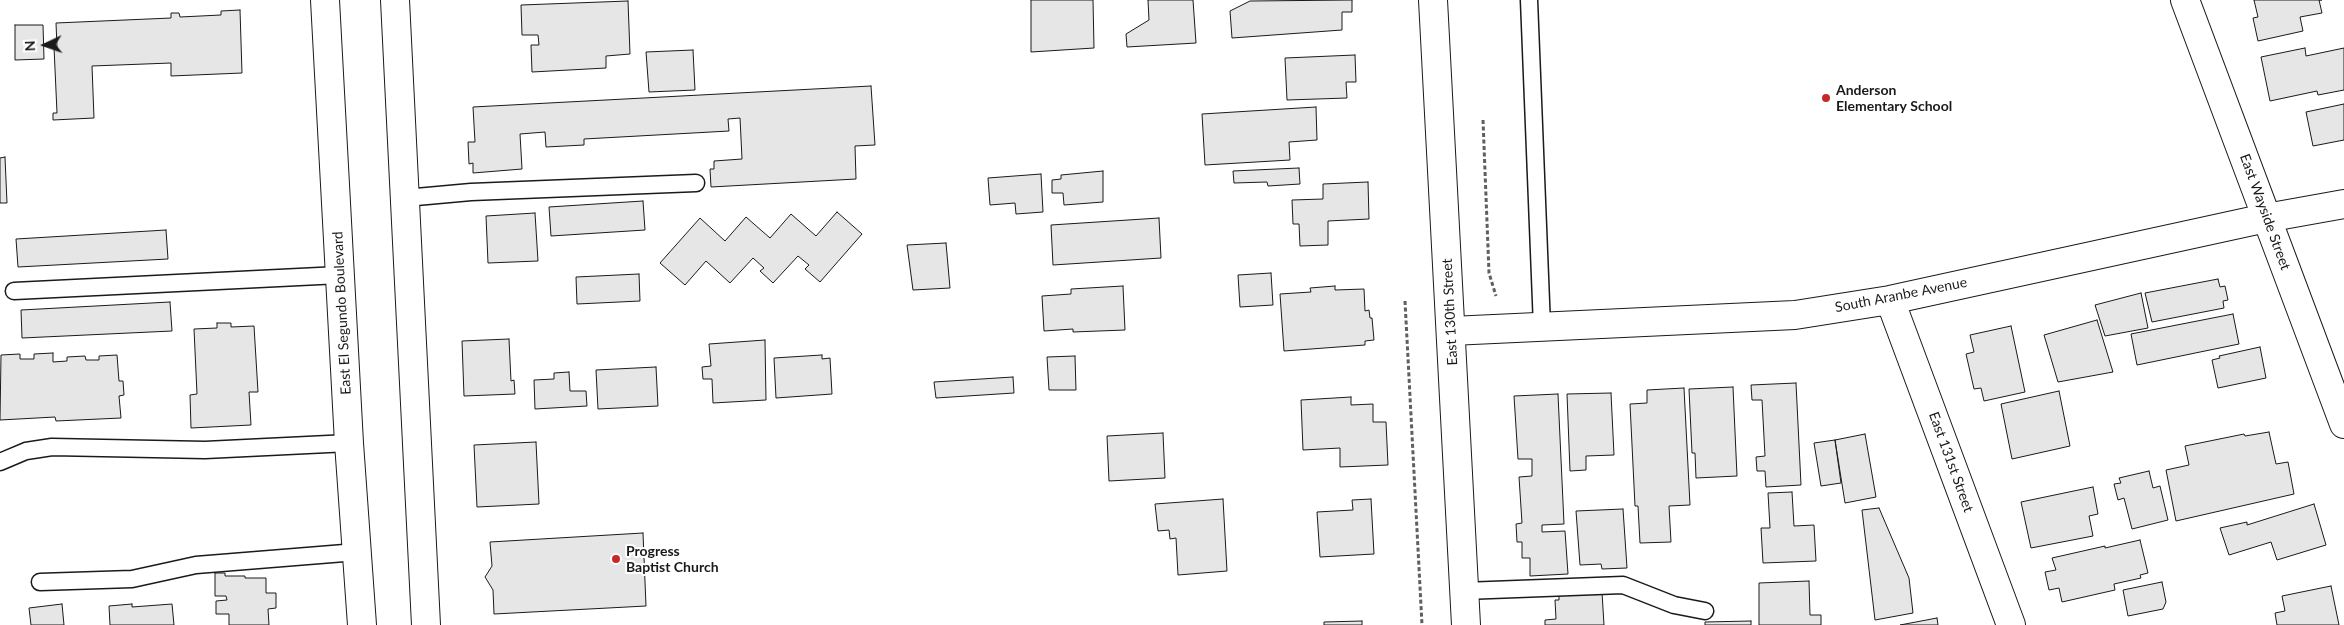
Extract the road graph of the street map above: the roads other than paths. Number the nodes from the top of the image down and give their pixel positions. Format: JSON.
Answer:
{"nodes":[{"id":1,"x":325,"y":0,"type":"edge"},
{"id":2,"x":395,"y":0,"type":"edge"},
{"id":3,"x":1433,"y":0,"type":"edge"},
{"id":4,"x":1529,"y":0,"type":"edge"},
{"id":5,"x":2185,"y":0,"type":"edge"},
{"id":6,"x":696,"y":183,"type":"dead end"},
{"id":7,"x":405,"y":198,"type":"junction"},
{"id":8,"x":2344,"y":204,"type":"edge"},
{"id":9,"x":2266,"y":218,"type":"junction"},
{"id":10,"x":340,"y":275,"type":"junction"},
{"id":11,"x":14,"y":291,"type":"dead end"},
{"id":12,"x":1890,"y":300,"type":"junction"},
{"id":13,"x":1542,"y":327,"type":"junction"},
{"id":14,"x":1451,"y":331,"type":"junction"},
{"id":15,"x":2344,"y":424,"type":"edge"},
{"id":16,"x":349,"y":444,"type":"junction"},
{"id":17,"x":0,"y":462,"type":"edge"},
{"id":18,"x":357,"y":552,"type":"junction"},
{"id":19,"x":40,"y":582,"type":"dead end"},
{"id":20,"x":1464,"y":592,"type":"junction"},
{"id":21,"x":1705,"y":611,"type":"dead end"},
{"id":22,"x":362,"y":625,"type":"edge"},
{"id":23,"x":426,"y":625,"type":"edge"},
{"id":24,"x":1466,"y":625,"type":"edge"},
{"id":25,"x":2011,"y":625,"type":"edge"}],
"edges":[{"from":1,"to":10,"type":"street","name":"East El Segundo Boulevard"},
{"from":2,"to":7,"type":"street"},
{"from":3,"to":14,"type":"street","name":"East 130th Street"},
{"from":4,"to":13,"type":"lane"},
{"from":5,"to":9,"type":"street","name":"East Wayside Street"},
{"from":6,"to":7,"type":"lane"},
{"from":7,"to":23,"type":"street"},
{"from":8,"to":9,"type":"street","name":"South Aranbe Avenue"},
{"from":9,"to":12,"type":"street","name":"South Aranbe Avenue"},
{"from":9,"to":15,"type":"street","name":"East Wayside Street"},
{"from":10,"to":11,"type":"lane"},
{"from":10,"to":16,"type":"street","name":"East El Segundo Boulevard"},
{"from":12,"to":13,"type":"street","name":"South Aranbe Avenue"},
{"from":12,"to":25,"type":"street","name":"East 131st Street"},
{"from":13,"to":14,"type":"street","name":"South Aranbe Avenue"},
{"from":14,"to":20,"type":"street","name":"East 130th Street"},
{"from":16,"to":17,"type":"lane"},
{"from":16,"to":18,"type":"street","name":"East El Segundo Boulevard"},
{"from":18,"to":19,"type":"lane"},
{"from":18,"to":22,"type":"street","name":"East El Segundo Boulevard"},
{"from":20,"to":21,"type":"lane"},
{"from":20,"to":24,"type":"street","name":"East 130th Street"}]}
